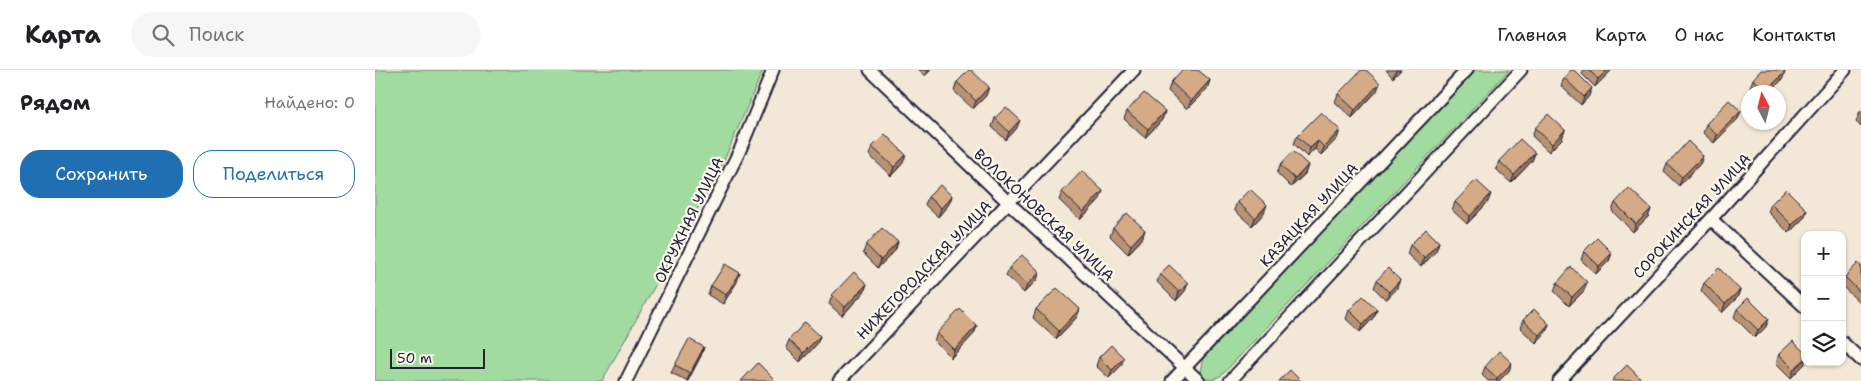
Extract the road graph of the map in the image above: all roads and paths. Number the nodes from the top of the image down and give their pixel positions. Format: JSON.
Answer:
{"nodes":[{"id":1,"x":773,"y":70,"type":"edge"},
{"id":2,"x":870,"y":70,"type":"edge"},
{"id":3,"x":1134,"y":70,"type":"edge"},
{"id":4,"x":1467,"y":70,"type":"edge"},
{"id":5,"x":1521,"y":70,"type":"edge"},
{"id":6,"x":1845,"y":70,"type":"edge"},
{"id":7,"x":1009,"y":203,"type":"junction"},
{"id":8,"x":1711,"y":218,"type":"junction"},
{"id":9,"x":1801,"y":303,"type":"edge"},
{"id":10,"x":1846,"y":346,"type":"edge"},
{"id":11,"x":1861,"y":360,"type":"edge"},
{"id":12,"x":1185,"y":367,"type":"junction"},
{"id":13,"x":626,"y":381,"type":"edge"},
{"id":14,"x":839,"y":381,"type":"edge"},
{"id":15,"x":1173,"y":381,"type":"edge"},
{"id":16,"x":1199,"y":381,"type":"edge"},
{"id":17,"x":1230,"y":381,"type":"edge"},
{"id":18,"x":1559,"y":381,"type":"edge"}],
"edges":[{"from":1,"to":13,"type":"street","name":"ОКРУЖНАЯ УЛИЦА"},
{"from":2,"to":7,"type":"street","name":"ВОЛОКОНОВСКАЯ УЛИЦА"},
{"from":3,"to":7,"type":"street","name":"НИЖЕГОРОДСКАЯ УЛИЦА"},
{"from":4,"to":12,"type":"street","name":"КАЗАЦКАЯ УЛИЦА"},
{"from":5,"to":17,"type":"street"},
{"from":6,"to":8,"type":"street","name":"СОРОКИНСКАЯ УЛИЦА"},
{"from":7,"to":12,"type":"street","name":"ВОЛОКОНОВСКАЯ УЛИЦА"},
{"from":7,"to":14,"type":"street","name":"НИЖЕГОРОДСКАЯ УЛИЦА"},
{"from":8,"to":9,"type":"street"},
{"from":8,"to":18,"type":"street","name":"СОРОКИНСКАЯ УЛИЦА"},
{"from":10,"to":11,"type":"street"},
{"from":12,"to":15,"type":"street","name":"КАЗАЦКАЯ УЛИЦА"},
{"from":12,"to":16,"type":"street","name":"ВОЛОКОНОВСКАЯ УЛИЦА"}]}
